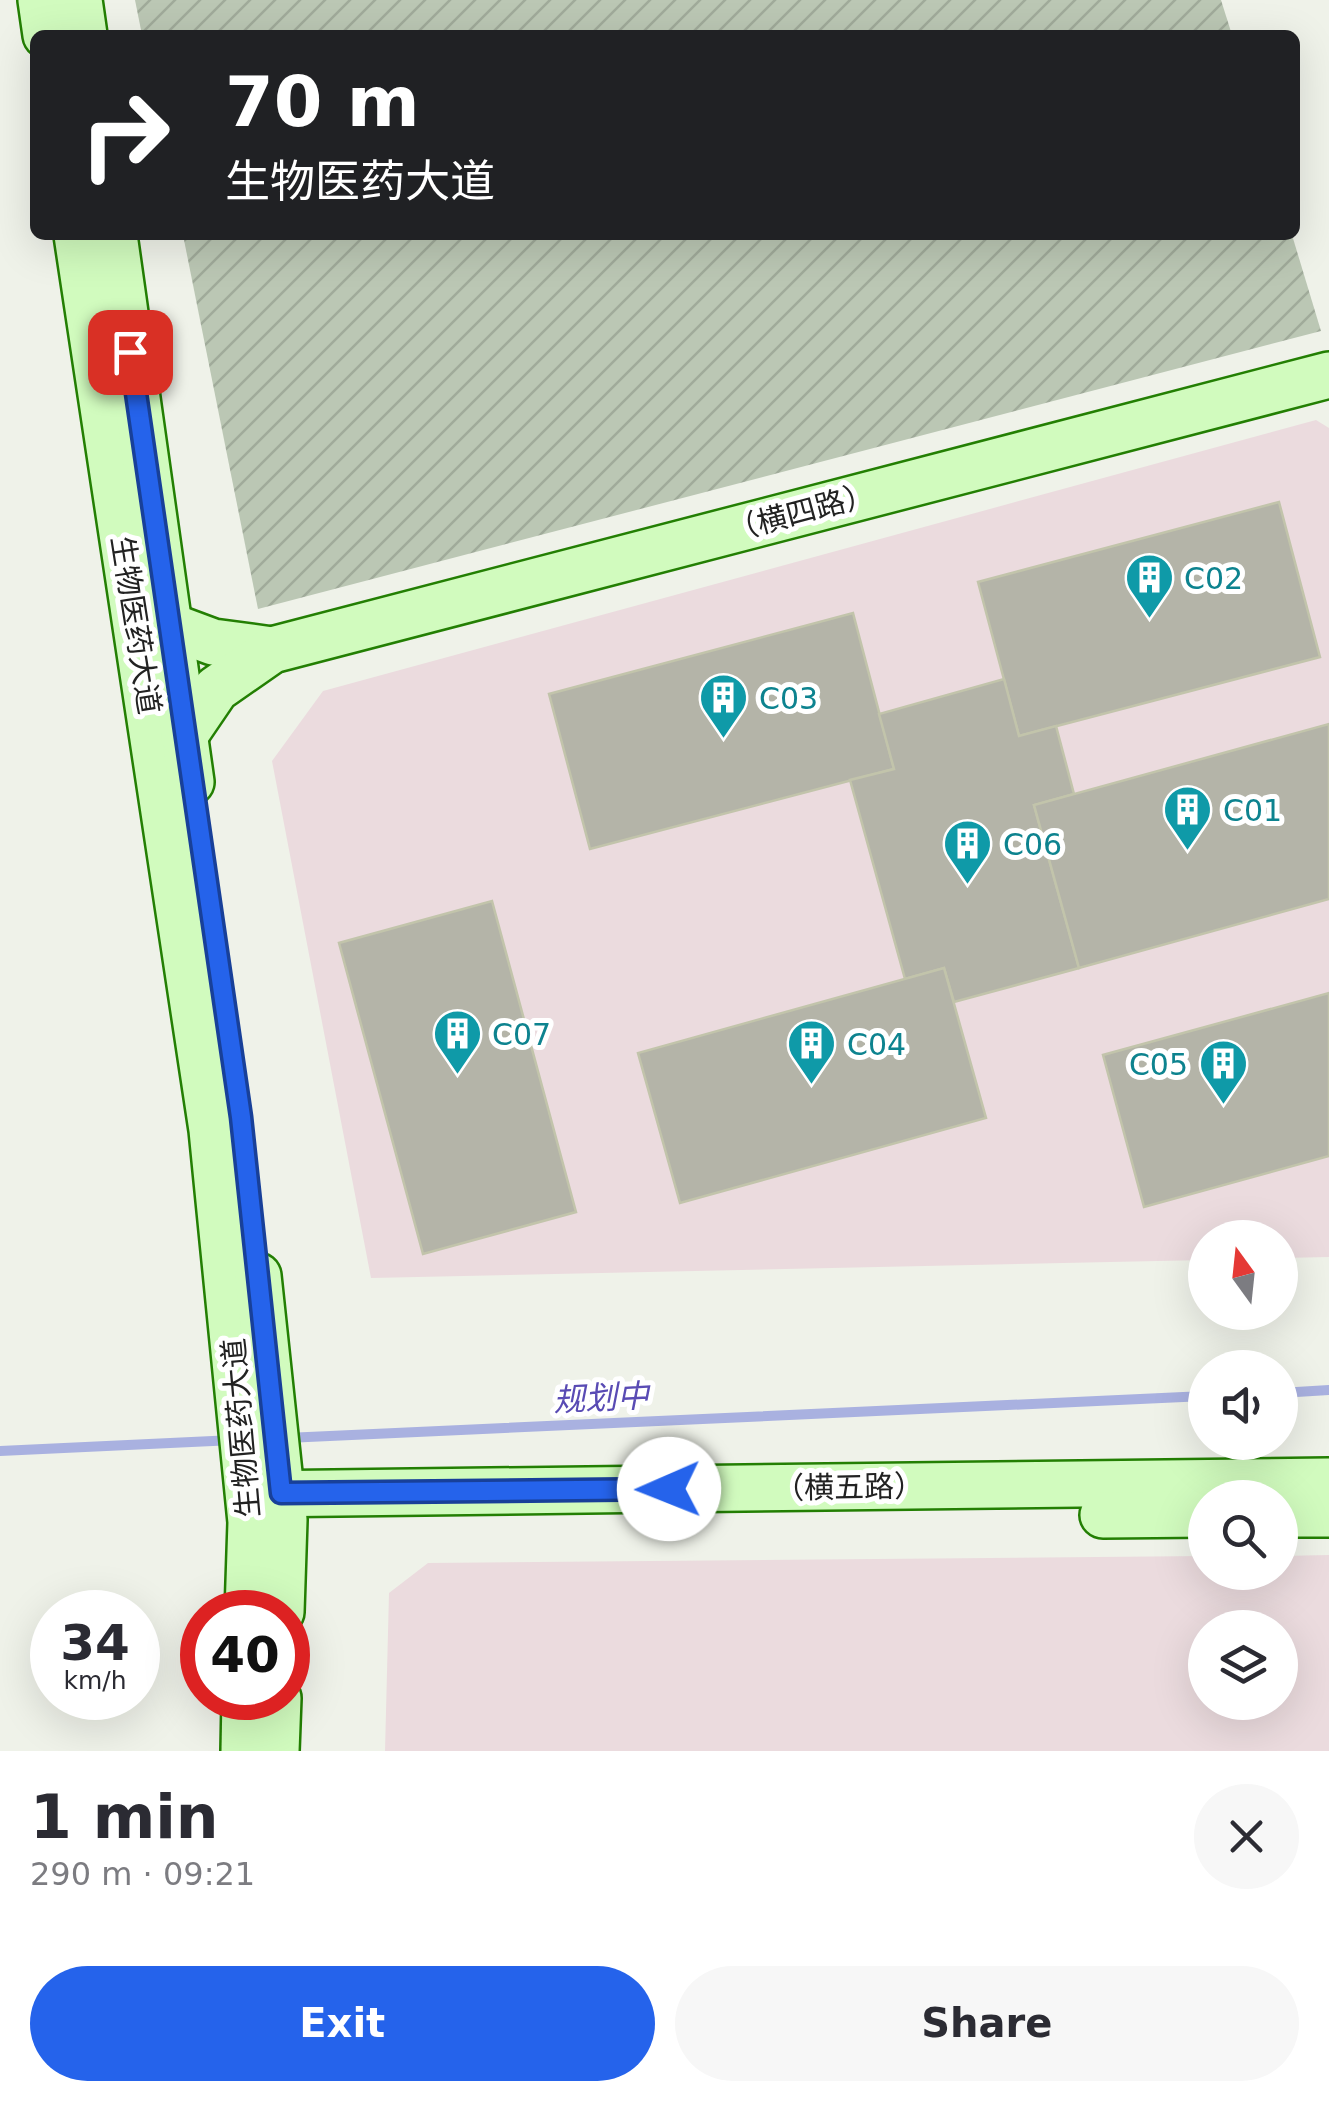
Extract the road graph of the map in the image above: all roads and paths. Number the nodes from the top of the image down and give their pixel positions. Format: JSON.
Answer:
{"nodes":[{"id":1,"x":41,"y":0,"type":"edge"},
{"id":2,"x":79,"y":0,"type":"edge"},
{"id":3,"x":45,"y":30,"type":"edge"},
{"id":4,"x":83,"y":30,"type":"edge"},
{"id":5,"x":77,"y":240,"type":"edge"},
{"id":6,"x":115,"y":240,"type":"edge"},
{"id":7,"x":1329,"y":375,"type":"edge"},
{"id":8,"x":170,"y":626,"type":"junction"},
{"id":9,"x":272,"y":650,"type":"junction"},
{"id":10,"x":184,"y":736,"type":"junction"},
{"id":11,"x":1329,"y":1481,"type":"edge"},
{"id":12,"x":266,"y":1507,"type":"junction"},
{"id":13,"x":1188,"y":1514,"type":"edge"},
{"id":14,"x":1298,"y":1514,"type":"edge"},
{"id":15,"x":1329,"y":1514,"type":"edge"},
{"id":16,"x":252,"y":1590,"type":"edge"},
{"id":17,"x":278,"y":1590,"type":"edge"},
{"id":18,"x":245,"y":1720,"type":"edge"},
{"id":19,"x":277,"y":1720,"type":"edge"},
{"id":20,"x":244,"y":1751,"type":"edge"},
{"id":21,"x":276,"y":1751,"type":"edge"}],
"edges":[{"from":1,"to":3,"type":"street"},
{"from":2,"to":4,"type":"street"},
{"from":5,"to":12,"type":"street","name":"生物医药大道"},
{"from":6,"to":8,"type":"street","name":"生物医药大道"},
{"from":7,"to":9,"type":"street","name":"（横四路）"},
{"from":8,"to":9,"type":"street"},
{"from":8,"to":10,"type":"street","name":"生物医药大道"},
{"from":9,"to":10,"type":"street"},
{"from":10,"to":12,"type":"street","name":"生物医药大道"},
{"from":11,"to":12,"type":"street","name":"（横五路）"},
{"from":12,"to":13,"type":"street"},
{"from":12,"to":16,"type":"street","name":"生物医药大道"},
{"from":12,"to":17,"type":"street","name":"生物医药大道"},
{"from":14,"to":15,"type":"street"},
{"from":18,"to":20,"type":"street"},
{"from":19,"to":21,"type":"street"}]}
